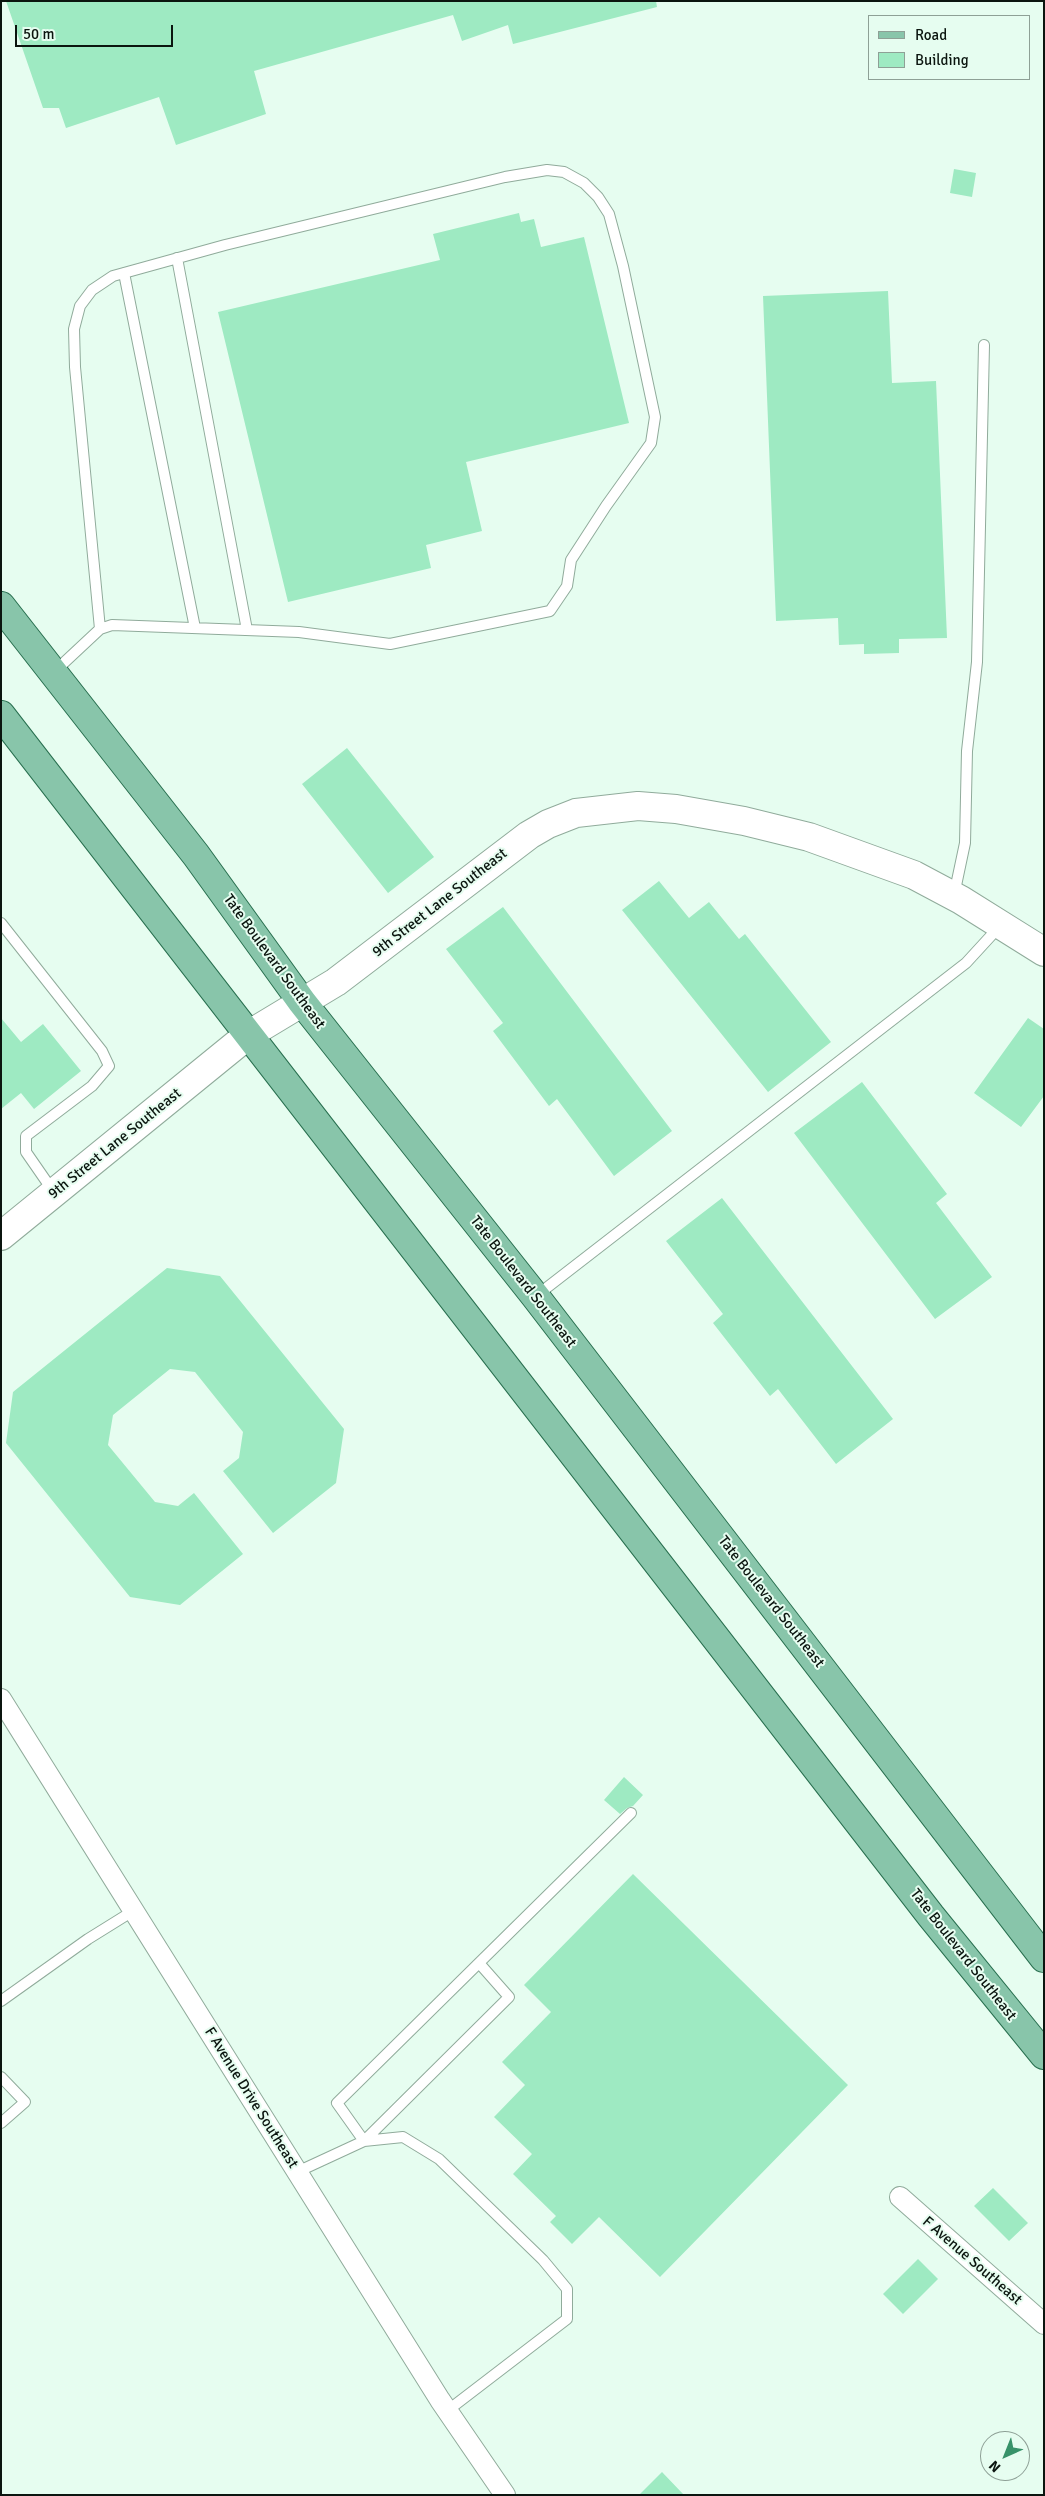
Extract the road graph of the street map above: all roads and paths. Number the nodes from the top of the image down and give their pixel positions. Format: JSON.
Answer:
{"nodes":[{"id":1,"x":177,"y":258,"type":"junction"},
{"id":2,"x":124,"y":273,"type":"junction"},
{"id":3,"x":984,"y":345,"type":"dead end"},
{"id":4,"x":1,"y":606,"type":"edge"},
{"id":5,"x":195,"y":628,"type":"junction"},
{"id":6,"x":100,"y":629,"type":"junction"},
{"id":7,"x":247,"y":630,"type":"junction"},
{"id":8,"x":53,"y":673,"type":"junction"},
{"id":9,"x":8,"y":729,"type":"edge"},
{"id":10,"x":951,"y":895,"type":"junction"},
{"id":11,"x":1,"y":923,"type":"edge"},
{"id":12,"x":1001,"y":925,"type":"junction"},
{"id":13,"x":1044,"y":952,"type":"edge"},
{"id":14,"x":302,"y":1002,"type":"junction"},
{"id":15,"x":248,"y":1034,"type":"junction"},
{"id":16,"x":54,"y":1193,"type":"junction"},
{"id":17,"x":1,"y":1236,"type":"edge"},
{"id":18,"x":535,"y":1296,"type":"junction"},
{"id":19,"x":1,"y":1699,"type":"edge"},
{"id":20,"x":631,"y":1813,"type":"dead end"},
{"id":21,"x":133,"y":1911,"type":"junction"},
{"id":22,"x":1044,"y":1958,"type":"edge"},
{"id":23,"x":479,"y":1963,"type":"junction"},
{"id":24,"x":1,"y":2001,"type":"edge"},
{"id":25,"x":1044,"y":2055,"type":"edge"},
{"id":26,"x":1,"y":2077,"type":"edge"},
{"id":27,"x":1,"y":2123,"type":"edge"},
{"id":28,"x":364,"y":2141,"type":"junction"},
{"id":29,"x":297,"y":2172,"type":"junction"},
{"id":30,"x":900,"y":2197,"type":"dead end"},
{"id":31,"x":1044,"y":2324,"type":"edge"},
{"id":32,"x":447,"y":2410,"type":"junction"},
{"id":33,"x":505,"y":2495,"type":"edge"}],
"edges":[{"from":1,"to":2,"type":"lane"},
{"from":1,"to":7,"type":"lane"},
{"from":1,"to":7,"type":"lane"},
{"from":2,"to":5,"type":"lane"},
{"from":2,"to":6,"type":"lane"},
{"from":3,"to":10,"type":"lane"},
{"from":4,"to":8,"type":"main road","name":"Tate Boulevard Southeast"},
{"from":5,"to":6,"type":"lane"},
{"from":5,"to":7,"type":"lane"},
{"from":6,"to":8,"type":"lane"},
{"from":8,"to":14,"type":"main road","name":"Tate Boulevard Southeast"},
{"from":9,"to":15,"type":"main road","name":"Tate Boulevard Southeast"},
{"from":10,"to":12,"type":"street","name":"9th Street Lane Southeast"},
{"from":10,"to":14,"type":"street","name":"9th Street Lane Southeast"},
{"from":11,"to":16,"type":"lane"},
{"from":12,"to":13,"type":"street","name":"9th Street Lane Southeast"},
{"from":12,"to":18,"type":"lane"},
{"from":14,"to":15,"type":"street","name":"9th Street Lane Southeast"},
{"from":14,"to":18,"type":"main road","name":"Tate Boulevard Southeast"},
{"from":15,"to":16,"type":"street","name":"9th Street Lane Southeast"},
{"from":15,"to":25,"type":"main road","name":"Tate Boulevard Southeast"},
{"from":16,"to":17,"type":"street","name":"9th Street Lane Southeast"},
{"from":18,"to":22,"type":"main road","name":"Tate Boulevard Southeast"},
{"from":19,"to":21,"type":"street","name":"F Avenue Drive Southeast"},
{"from":20,"to":23,"type":"lane"},
{"from":21,"to":24,"type":"lane"},
{"from":21,"to":29,"type":"street","name":"F Avenue Drive Southeast"},
{"from":23,"to":28,"type":"lane"},
{"from":23,"to":28,"type":"lane"},
{"from":26,"to":27,"type":"lane"},
{"from":28,"to":29,"type":"lane"},
{"from":28,"to":32,"type":"lane"},
{"from":29,"to":32,"type":"street","name":"F Avenue Drive Southeast"},
{"from":30,"to":31,"type":"street","name":"F Avenue Southeast"},
{"from":32,"to":33,"type":"street","name":"F Avenue Drive Southeast"}]}
